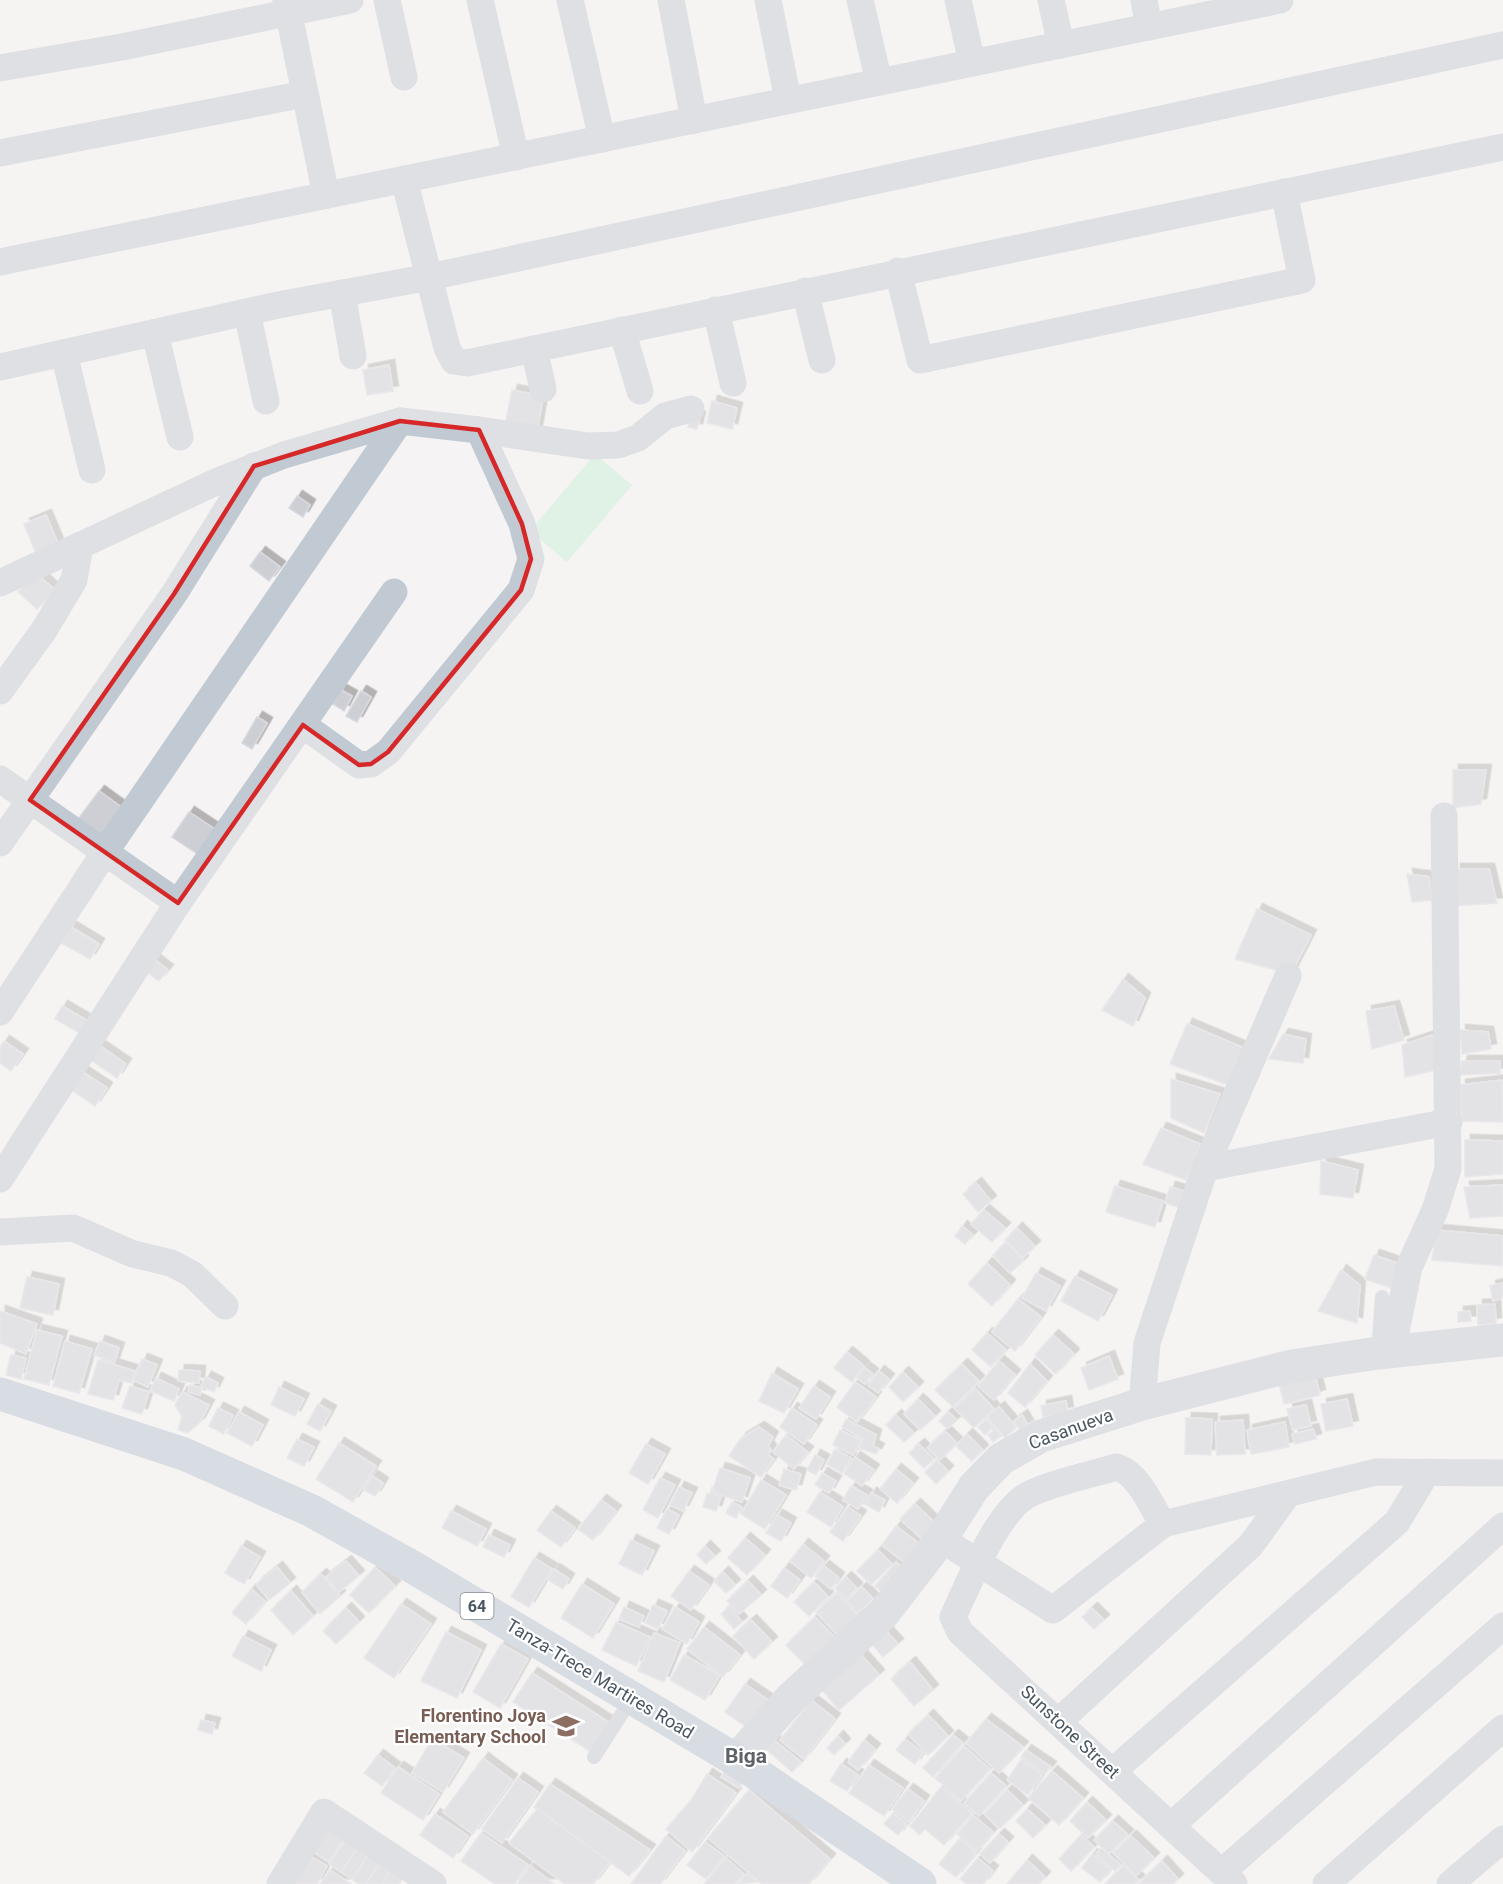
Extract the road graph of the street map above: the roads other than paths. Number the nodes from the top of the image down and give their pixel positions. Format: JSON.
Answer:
{"nodes":[{"id":1,"x":350,"y":0,"type":"edge"},
{"id":2,"x":387,"y":0,"type":"edge"},
{"id":3,"x":480,"y":0,"type":"edge"},
{"id":4,"x":570,"y":0,"type":"edge"},
{"id":5,"x":670,"y":0,"type":"edge"},
{"id":6,"x":768,"y":0,"type":"edge"},
{"id":7,"x":860,"y":0,"type":"edge"},
{"id":8,"x":958,"y":0,"type":"edge"},
{"id":9,"x":1051,"y":0,"type":"edge"},
{"id":10,"x":1144,"y":0,"type":"edge"},
{"id":11,"x":1280,"y":0,"type":"edge"},
{"id":12,"x":1244,"y":4,"type":"edge"},
{"id":13,"x":287,"y":6,"type":"edge"},
{"id":14,"x":1149,"y":27,"type":"junction"},
{"id":15,"x":1061,"y":45,"type":"junction"},
{"id":16,"x":1503,"y":45,"type":"edge"},
{"id":17,"x":972,"y":63,"type":"junction"},
{"id":18,"x":0,"y":68,"type":"edge"},
{"id":19,"x":404,"y":77,"type":"dead end"},
{"id":20,"x":879,"y":82,"type":"junction"},
{"id":21,"x":305,"y":94,"type":"junction"},
{"id":22,"x":788,"y":100,"type":"junction"},
{"id":23,"x":694,"y":120,"type":"junction"},
{"id":24,"x":602,"y":139,"type":"junction"},
{"id":25,"x":1503,"y":147,"type":"edge"},
{"id":26,"x":0,"y":153,"type":"edge"},
{"id":27,"x":516,"y":156,"type":"junction"},
{"id":28,"x":404,"y":179,"type":"junction"},
{"id":29,"x":1284,"y":192,"type":"junction"},
{"id":30,"x":326,"y":195,"type":"junction"},
{"id":31,"x":0,"y":262,"type":"edge"},
{"id":32,"x":898,"y":272,"type":"junction"},
{"id":33,"x":430,"y":277,"type":"junction"},
{"id":34,"x":805,"y":291,"type":"junction"},
{"id":35,"x":342,"y":293,"type":"junction"},
{"id":36,"x":716,"y":310,"type":"junction"},
{"id":37,"x":248,"y":312,"type":"junction"},
{"id":38,"x":622,"y":330,"type":"junction"},
{"id":39,"x":155,"y":333,"type":"junction"},
{"id":40,"x":534,"y":349,"type":"junction"},
{"id":41,"x":64,"y":353,"type":"junction"},
{"id":42,"x":353,"y":356,"type":"dead end"},
{"id":43,"x":822,"y":360,"type":"dead end"},
{"id":44,"x":0,"y":367,"type":"edge"},
{"id":45,"x":733,"y":383,"type":"dead end"},
{"id":46,"x":543,"y":389,"type":"dead end"},
{"id":47,"x":640,"y":391,"type":"dead end"},
{"id":48,"x":266,"y":401,"type":"dead end"},
{"id":49,"x":691,"y":409,"type":"dead end"},
{"id":50,"x":400,"y":421,"type":"junction"},
{"id":51,"x":479,"y":430,"type":"junction"},
{"id":52,"x":180,"y":437,"type":"dead end"},
{"id":53,"x":254,"y":466,"type":"junction"},
{"id":54,"x":92,"y":470,"type":"dead end"},
{"id":55,"x":80,"y":546,"type":"junction"},
{"id":56,"x":0,"y":583,"type":"edge"},
{"id":57,"x":394,"y":592,"type":"dead end"},
{"id":58,"x":0,"y":691,"type":"edge"},
{"id":59,"x":303,"y":725,"type":"junction"},
{"id":60,"x":0,"y":779,"type":"edge"},
{"id":61,"x":30,"y":800,"type":"junction"},
{"id":62,"x":1444,"y":816,"type":"dead end"},
{"id":63,"x":0,"y":843,"type":"edge"},
{"id":64,"x":105,"y":852,"type":"junction"},
{"id":65,"x":178,"y":903,"type":"junction"},
{"id":66,"x":1288,"y":976,"type":"dead end"},
{"id":67,"x":0,"y":1012,"type":"edge"},
{"id":68,"x":1449,"y":1122,"type":"junction"},
{"id":69,"x":1205,"y":1168,"type":"junction"},
{"id":70,"x":0,"y":1179,"type":"edge"},
{"id":71,"x":0,"y":1232,"type":"edge"},
{"id":72,"x":1382,"y":1297,"type":"dead end"},
{"id":73,"x":225,"y":1306,"type":"dead end"},
{"id":74,"x":1503,"y":1340,"type":"edge"},
{"id":75,"x":1385,"y":1352,"type":"junction"},
{"id":76,"x":0,"y":1394,"type":"edge"},
{"id":77,"x":1142,"y":1404,"type":"junction"},
{"id":78,"x":1427,"y":1472,"type":"junction"},
{"id":79,"x":1503,"y":1473,"type":"edge"},
{"id":80,"x":1287,"y":1495,"type":"junction"},
{"id":81,"x":1163,"y":1524,"type":"junction"},
{"id":82,"x":1503,"y":1526,"type":"edge"},
{"id":83,"x":941,"y":1539,"type":"junction"},
{"id":84,"x":978,"y":1564,"type":"junction"},
{"id":85,"x":1503,"y":1626,"type":"edge"},
{"id":86,"x":632,"y":1698,"type":"junction"},
{"id":87,"x":1059,"y":1721,"type":"junction"},
{"id":88,"x":1503,"y":1728,"type":"edge"},
{"id":89,"x":594,"y":1757,"type":"dead end"},
{"id":90,"x":736,"y":1760,"type":"junction"},
{"id":91,"x":1113,"y":1771,"type":"junction"},
{"id":92,"x":1172,"y":1825,"type":"junction"},
{"id":93,"x":1503,"y":1839,"type":"edge"},
{"id":94,"x":1228,"y":1878,"type":"edge"},
{"id":95,"x":280,"y":1884,"type":"edge"},
{"id":96,"x":433,"y":1884,"type":"edge"},
{"id":97,"x":920,"y":1884,"type":"edge"},
{"id":98,"x":1326,"y":1884,"type":"edge"},
{"id":99,"x":1450,"y":1884,"type":"edge"}],
"edges":[{"from":1,"to":13,"type":"street"},
{"from":2,"to":19,"type":"street"},
{"from":3,"to":27,"type":"street"},
{"from":4,"to":24,"type":"street"},
{"from":5,"to":23,"type":"street"},
{"from":6,"to":22,"type":"street"},
{"from":7,"to":20,"type":"street"},
{"from":8,"to":17,"type":"street"},
{"from":9,"to":15,"type":"street"},
{"from":10,"to":14,"type":"street"},
{"from":11,"to":12,"type":"street"},
{"from":12,"to":14,"type":"street"},
{"from":13,"to":18,"type":"street"},
{"from":13,"to":21,"type":"street"},
{"from":14,"to":15,"type":"street"},
{"from":15,"to":17,"type":"street"},
{"from":16,"to":33,"type":"street"},
{"from":17,"to":20,"type":"street"},
{"from":20,"to":22,"type":"street"},
{"from":21,"to":26,"type":"street"},
{"from":21,"to":30,"type":"street"},
{"from":22,"to":23,"type":"street"},
{"from":23,"to":24,"type":"street"},
{"from":24,"to":27,"type":"street"},
{"from":25,"to":29,"type":"street"},
{"from":27,"to":28,"type":"street"},
{"from":28,"to":30,"type":"street"},
{"from":28,"to":33,"type":"street"},
{"from":29,"to":32,"type":"street"},
{"from":29,"to":32,"type":"street"},
{"from":30,"to":31,"type":"street"},
{"from":32,"to":34,"type":"street"},
{"from":33,"to":35,"type":"street"},
{"from":33,"to":40,"type":"street"},
{"from":34,"to":36,"type":"street"},
{"from":34,"to":43,"type":"street"},
{"from":35,"to":37,"type":"street"},
{"from":35,"to":42,"type":"street"},
{"from":36,"to":38,"type":"street"},
{"from":36,"to":45,"type":"street"},
{"from":37,"to":39,"type":"street"},
{"from":37,"to":48,"type":"street"},
{"from":38,"to":40,"type":"street"},
{"from":38,"to":47,"type":"street"},
{"from":39,"to":41,"type":"street"},
{"from":39,"to":52,"type":"street"},
{"from":40,"to":46,"type":"street"},
{"from":41,"to":44,"type":"street"},
{"from":41,"to":54,"type":"street"},
{"from":49,"to":51,"type":"street"},
{"from":50,"to":51,"type":"street"},
{"from":50,"to":53,"type":"street"},
{"from":50,"to":64,"type":"street"},
{"from":51,"to":59,"type":"street"},
{"from":53,"to":55,"type":"street"},
{"from":53,"to":61,"type":"street"},
{"from":55,"to":56,"type":"street"},
{"from":55,"to":58,"type":"street"},
{"from":57,"to":59,"type":"street"},
{"from":59,"to":65,"type":"street"},
{"from":60,"to":61,"type":"street"},
{"from":61,"to":63,"type":"street"},
{"from":61,"to":64,"type":"street"},
{"from":62,"to":68,"type":"street"},
{"from":64,"to":65,"type":"street"},
{"from":64,"to":67,"type":"street"},
{"from":65,"to":70,"type":"street"},
{"from":66,"to":69,"type":"street"},
{"from":68,"to":69,"type":"street"},
{"from":68,"to":75,"type":"street"},
{"from":69,"to":77,"type":"street"},
{"from":71,"to":73,"type":"street"},
{"from":72,"to":75,"type":"lane"},
{"from":74,"to":75,"type":"street","name":"Casanueva"},
{"from":75,"to":77,"type":"street","name":"Casanueva"},
{"from":76,"to":86,"type":"main road","name":"Tanza-Trece Martires Road","number":"64"},
{"from":77,"to":83,"type":"street","name":"Casanueva"},
{"from":78,"to":79,"type":"street"},
{"from":78,"to":80,"type":"street"},
{"from":78,"to":91,"type":"street"},
{"from":80,"to":81,"type":"street"},
{"from":80,"to":87,"type":"street"},
{"from":81,"to":84,"type":"street"},
{"from":81,"to":84,"type":"street"},
{"from":82,"to":92,"type":"street"},
{"from":83,"to":84,"type":"street"},
{"from":83,"to":90,"type":"street","name":"Casanueva"},
{"from":84,"to":87,"type":"street","name":"Sunstone Street"},
{"from":85,"to":94,"type":"street"},
{"from":86,"to":89,"type":"lane"},
{"from":86,"to":90,"type":"main road","name":"Tanza-Trece Martires Road","number":"64"},
{"from":87,"to":91,"type":"street","name":"Sunstone Street"},
{"from":88,"to":98,"type":"street"},
{"from":90,"to":97,"type":"main road","name":"Tanza-Trece Martires Road","number":"64"},
{"from":91,"to":92,"type":"street","name":"Sunstone Street"},
{"from":92,"to":94,"type":"street","name":"Sunstone Street"},
{"from":93,"to":99,"type":"street"},
{"from":95,"to":96,"type":"street"}]}
